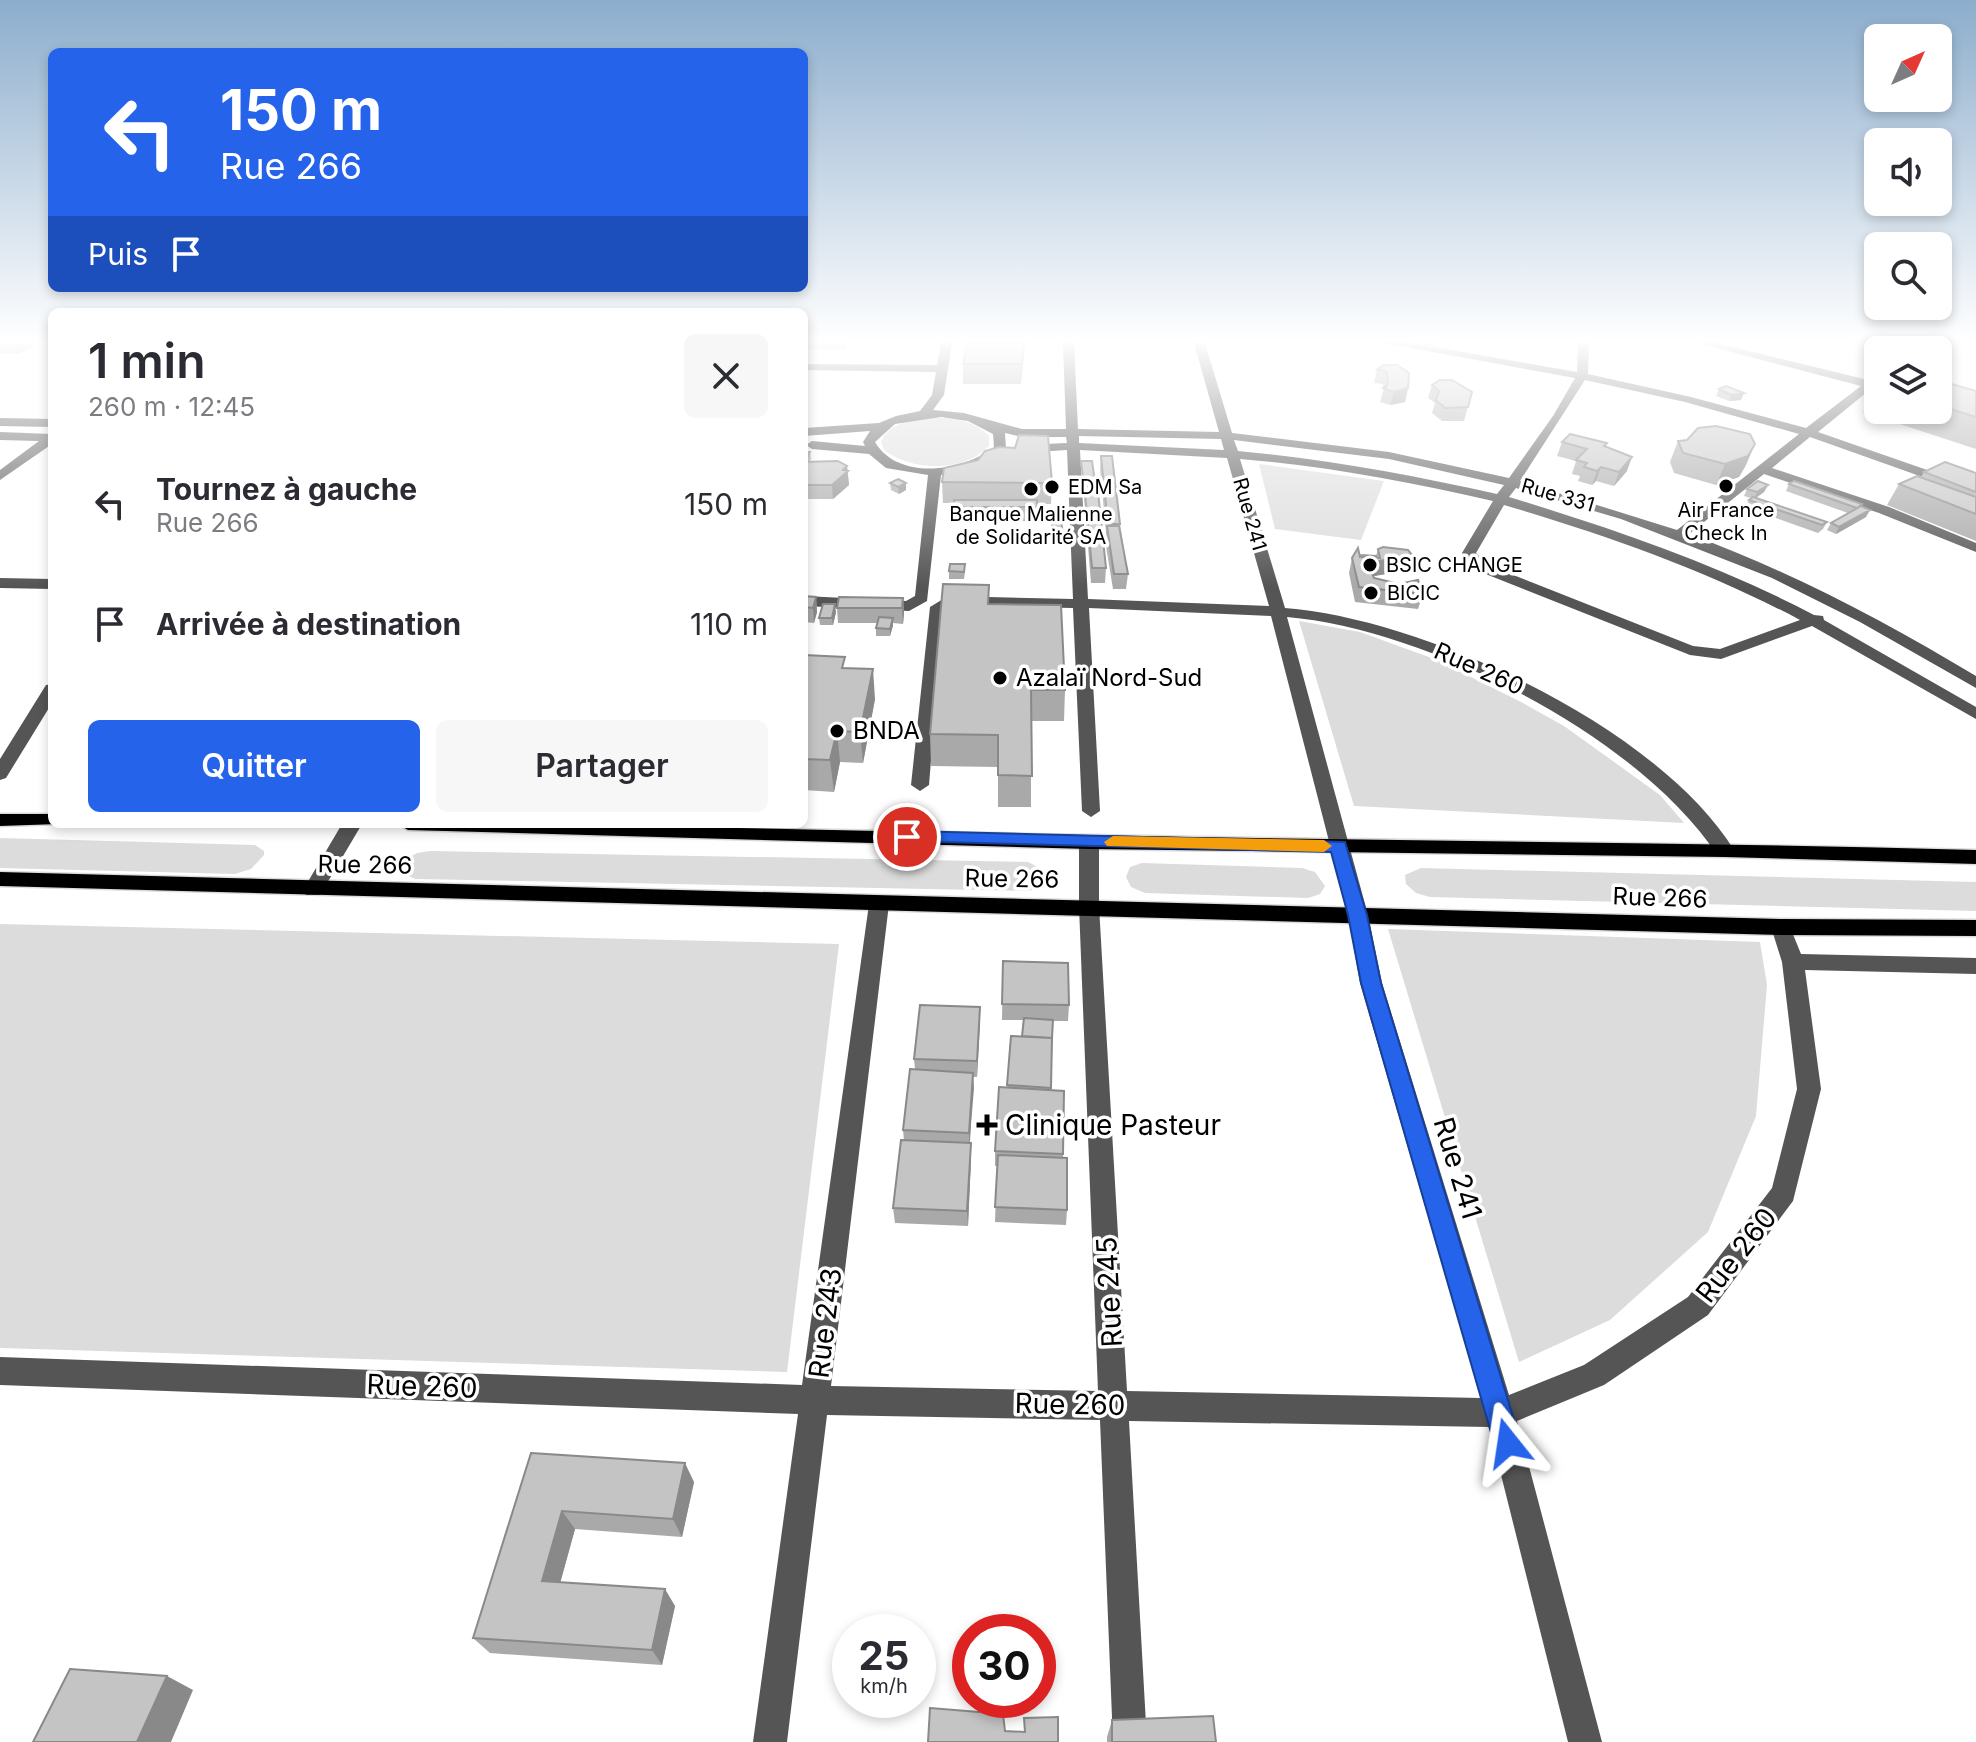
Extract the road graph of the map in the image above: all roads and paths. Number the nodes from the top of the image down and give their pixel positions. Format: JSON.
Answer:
{"nodes":[{"id":1,"x":887,"y":424,"type":"edge"},
{"id":2,"x":986,"y":424,"type":"edge"},
{"id":3,"x":1072,"y":424,"type":"edge"},
{"id":4,"x":1223,"y":424,"type":"edge"},
{"id":5,"x":1553,"y":424,"type":"edge"},
{"id":6,"x":1778,"y":424,"type":"edge"},
{"id":7,"x":1819,"y":424,"type":"edge"},
{"id":8,"x":880,"y":427,"type":"junction"},
{"id":9,"x":992,"y":427,"type":"junction"},
{"id":10,"x":808,"y":432,"type":"edge"},
{"id":11,"x":1809,"y":432,"type":"junction"},
{"id":12,"x":0,"y":436,"type":"edge"},
{"id":13,"x":1227,"y":436,"type":"junction"},
{"id":14,"x":48,"y":438,"type":"edge"},
{"id":15,"x":1073,"y":440,"type":"junction"},
{"id":16,"x":48,"y":441,"type":"edge"},
{"id":17,"x":808,"y":445,"type":"edge"},
{"id":18,"x":871,"y":450,"type":"junction"},
{"id":19,"x":1232,"y":454,"type":"junction"},
{"id":20,"x":994,"y":456,"type":"junction"},
{"id":21,"x":1761,"y":469,"type":"junction"},
{"id":22,"x":935,"y":472,"type":"junction"},
{"id":23,"x":0,"y":476,"type":"edge"},
{"id":24,"x":1511,"y":484,"type":"junction"},
{"id":25,"x":1976,"y":492,"type":"edge"},
{"id":26,"x":1501,"y":499,"type":"junction"},
{"id":27,"x":1679,"y":535,"type":"junction"},
{"id":28,"x":1976,"y":548,"type":"edge"},
{"id":29,"x":0,"y":583,"type":"edge"},
{"id":30,"x":48,"y":584,"type":"edge"},
{"id":31,"x":808,"y":601,"type":"edge"},
{"id":32,"x":1082,"y":602,"type":"junction"},
{"id":33,"x":1274,"y":602,"type":"junction"},
{"id":34,"x":1817,"y":619,"type":"junction"},
{"id":35,"x":1976,"y":683,"type":"edge"},
{"id":36,"x":48,"y":696,"type":"edge"},
{"id":37,"x":1976,"y":714,"type":"edge"},
{"id":38,"x":0,"y":774,"type":"edge"},
{"id":39,"x":920,"y":785,"type":"dead end"},
{"id":40,"x":1091,"y":811,"type":"dead end"},
{"id":41,"x":0,"y":820,"type":"edge"},
{"id":42,"x":48,"y":820,"type":"edge"},
{"id":43,"x":350,"y":828,"type":"edge"},
{"id":44,"x":611,"y":828,"type":"edge"},
{"id":45,"x":1089,"y":842,"type":"junction"},
{"id":46,"x":1338,"y":846,"type":"junction"},
{"id":47,"x":1724,"y":850,"type":"junction"},
{"id":48,"x":1976,"y":857,"type":"edge"},
{"id":49,"x":0,"y":879,"type":"edge"},
{"id":50,"x":313,"y":890,"type":"junction"},
{"id":51,"x":879,"y":904,"type":"junction"},
{"id":52,"x":1089,"y":906,"type":"junction"},
{"id":53,"x":1358,"y":915,"type":"junction"},
{"id":54,"x":1781,"y":927,"type":"junction"},
{"id":55,"x":1976,"y":928,"type":"edge"},
{"id":56,"x":1793,"y":962,"type":"junction"},
{"id":57,"x":1976,"y":966,"type":"edge"},
{"id":58,"x":0,"y":1371,"type":"edge"},
{"id":59,"x":816,"y":1400,"type":"junction"},
{"id":60,"x":1115,"y":1405,"type":"junction"},
{"id":61,"x":1500,"y":1413,"type":"junction"},
{"id":62,"x":770,"y":1742,"type":"edge"},
{"id":63,"x":1130,"y":1742,"type":"edge"},
{"id":64,"x":1585,"y":1742,"type":"edge"}],
"edges":[{"from":1,"to":8,"type":"street"},
{"from":2,"to":9,"type":"street","name":"Rue 331"},
{"from":3,"to":15,"type":"street"},
{"from":4,"to":13,"type":"street","name":"Rue 241"},
{"from":5,"to":24,"type":"street"},
{"from":6,"to":11,"type":"street"},
{"from":7,"to":11,"type":"street"},
{"from":8,"to":10,"type":"street"},
{"from":8,"to":18,"type":"street"},
{"from":9,"to":15,"type":"street","name":"Rue 331"},
{"from":9,"to":20,"type":"street"},
{"from":11,"to":21,"type":"street"},
{"from":11,"to":25,"type":"street"},
{"from":12,"to":14,"type":"street"},
{"from":13,"to":15,"type":"street","name":"Rue 331"},
{"from":13,"to":19,"type":"street","name":"Rue 241"},
{"from":13,"to":24,"type":"street","name":"Rue 331"},
{"from":15,"to":19,"type":"street","name":"Rue 331"},
{"from":15,"to":20,"type":"street","name":"Rue 331"},
{"from":15,"to":32,"type":"street"},
{"from":16,"to":23,"type":"street"},
{"from":17,"to":18,"type":"street"},
{"from":18,"to":22,"type":"street","name":"Rue 331"},
{"from":19,"to":26,"type":"street","name":"Rue 331"},
{"from":19,"to":33,"type":"street","name":"Rue 241"},
{"from":20,"to":22,"type":"street","name":"Rue 331"},
{"from":21,"to":27,"type":"street"},
{"from":21,"to":28,"type":"street"},
{"from":22,"to":31,"type":"street"},
{"from":24,"to":26,"type":"street"},
{"from":24,"to":27,"type":"street","name":"Rue 331"},
{"from":26,"to":34,"type":"street","name":"Rue 331"},
{"from":26,"to":34,"type":"street"},
{"from":27,"to":35,"type":"street","name":"Rue 331"},
{"from":29,"to":30,"type":"street"},
{"from":32,"to":33,"type":"street","name":"Rue 260"},
{"from":32,"to":39,"type":"street","name":"Rue 260"},
{"from":32,"to":40,"type":"street"},
{"from":33,"to":46,"type":"street","name":"Rue 241"},
{"from":33,"to":47,"type":"street","name":"Rue 260"},
{"from":34,"to":37,"type":"street","name":"Rue 331"},
{"from":36,"to":38,"type":"street"},
{"from":41,"to":42,"type":"main road"},
{"from":43,"to":50,"type":"street"},
{"from":44,"to":45,"type":"main road","name":"Rue 266"},
{"from":45,"to":46,"type":"main road","name":"Rue 266"},
{"from":45,"to":52,"type":"street","name":"Rue 245"},
{"from":46,"to":47,"type":"main road","name":"Rue 266"},
{"from":46,"to":53,"type":"street","name":"Rue 241"},
{"from":47,"to":48,"type":"main road","name":"Rue 266"},
{"from":49,"to":50,"type":"main road","name":"Rue 266"},
{"from":50,"to":51,"type":"main road","name":"Rue 266"},
{"from":51,"to":52,"type":"main road","name":"Rue 266"},
{"from":51,"to":59,"type":"street","name":"Rue 243"},
{"from":52,"to":53,"type":"main road","name":"Rue 266"},
{"from":52,"to":60,"type":"street","name":"Rue 245"},
{"from":53,"to":54,"type":"main road","name":"Rue 266"},
{"from":53,"to":61,"type":"street","name":"Rue 241"},
{"from":54,"to":55,"type":"main road","name":"Rue 266"},
{"from":54,"to":56,"type":"street","name":"Rue 260"},
{"from":56,"to":57,"type":"street"},
{"from":56,"to":61,"type":"street","name":"Rue 260"},
{"from":58,"to":59,"type":"street","name":"Rue 260"},
{"from":59,"to":60,"type":"street","name":"Rue 260"},
{"from":59,"to":62,"type":"street","name":"Rue 243"},
{"from":60,"to":61,"type":"street","name":"Rue 260"},
{"from":60,"to":63,"type":"street","name":"Rue 245"},
{"from":61,"to":64,"type":"street","name":"Rue 241"}]}
